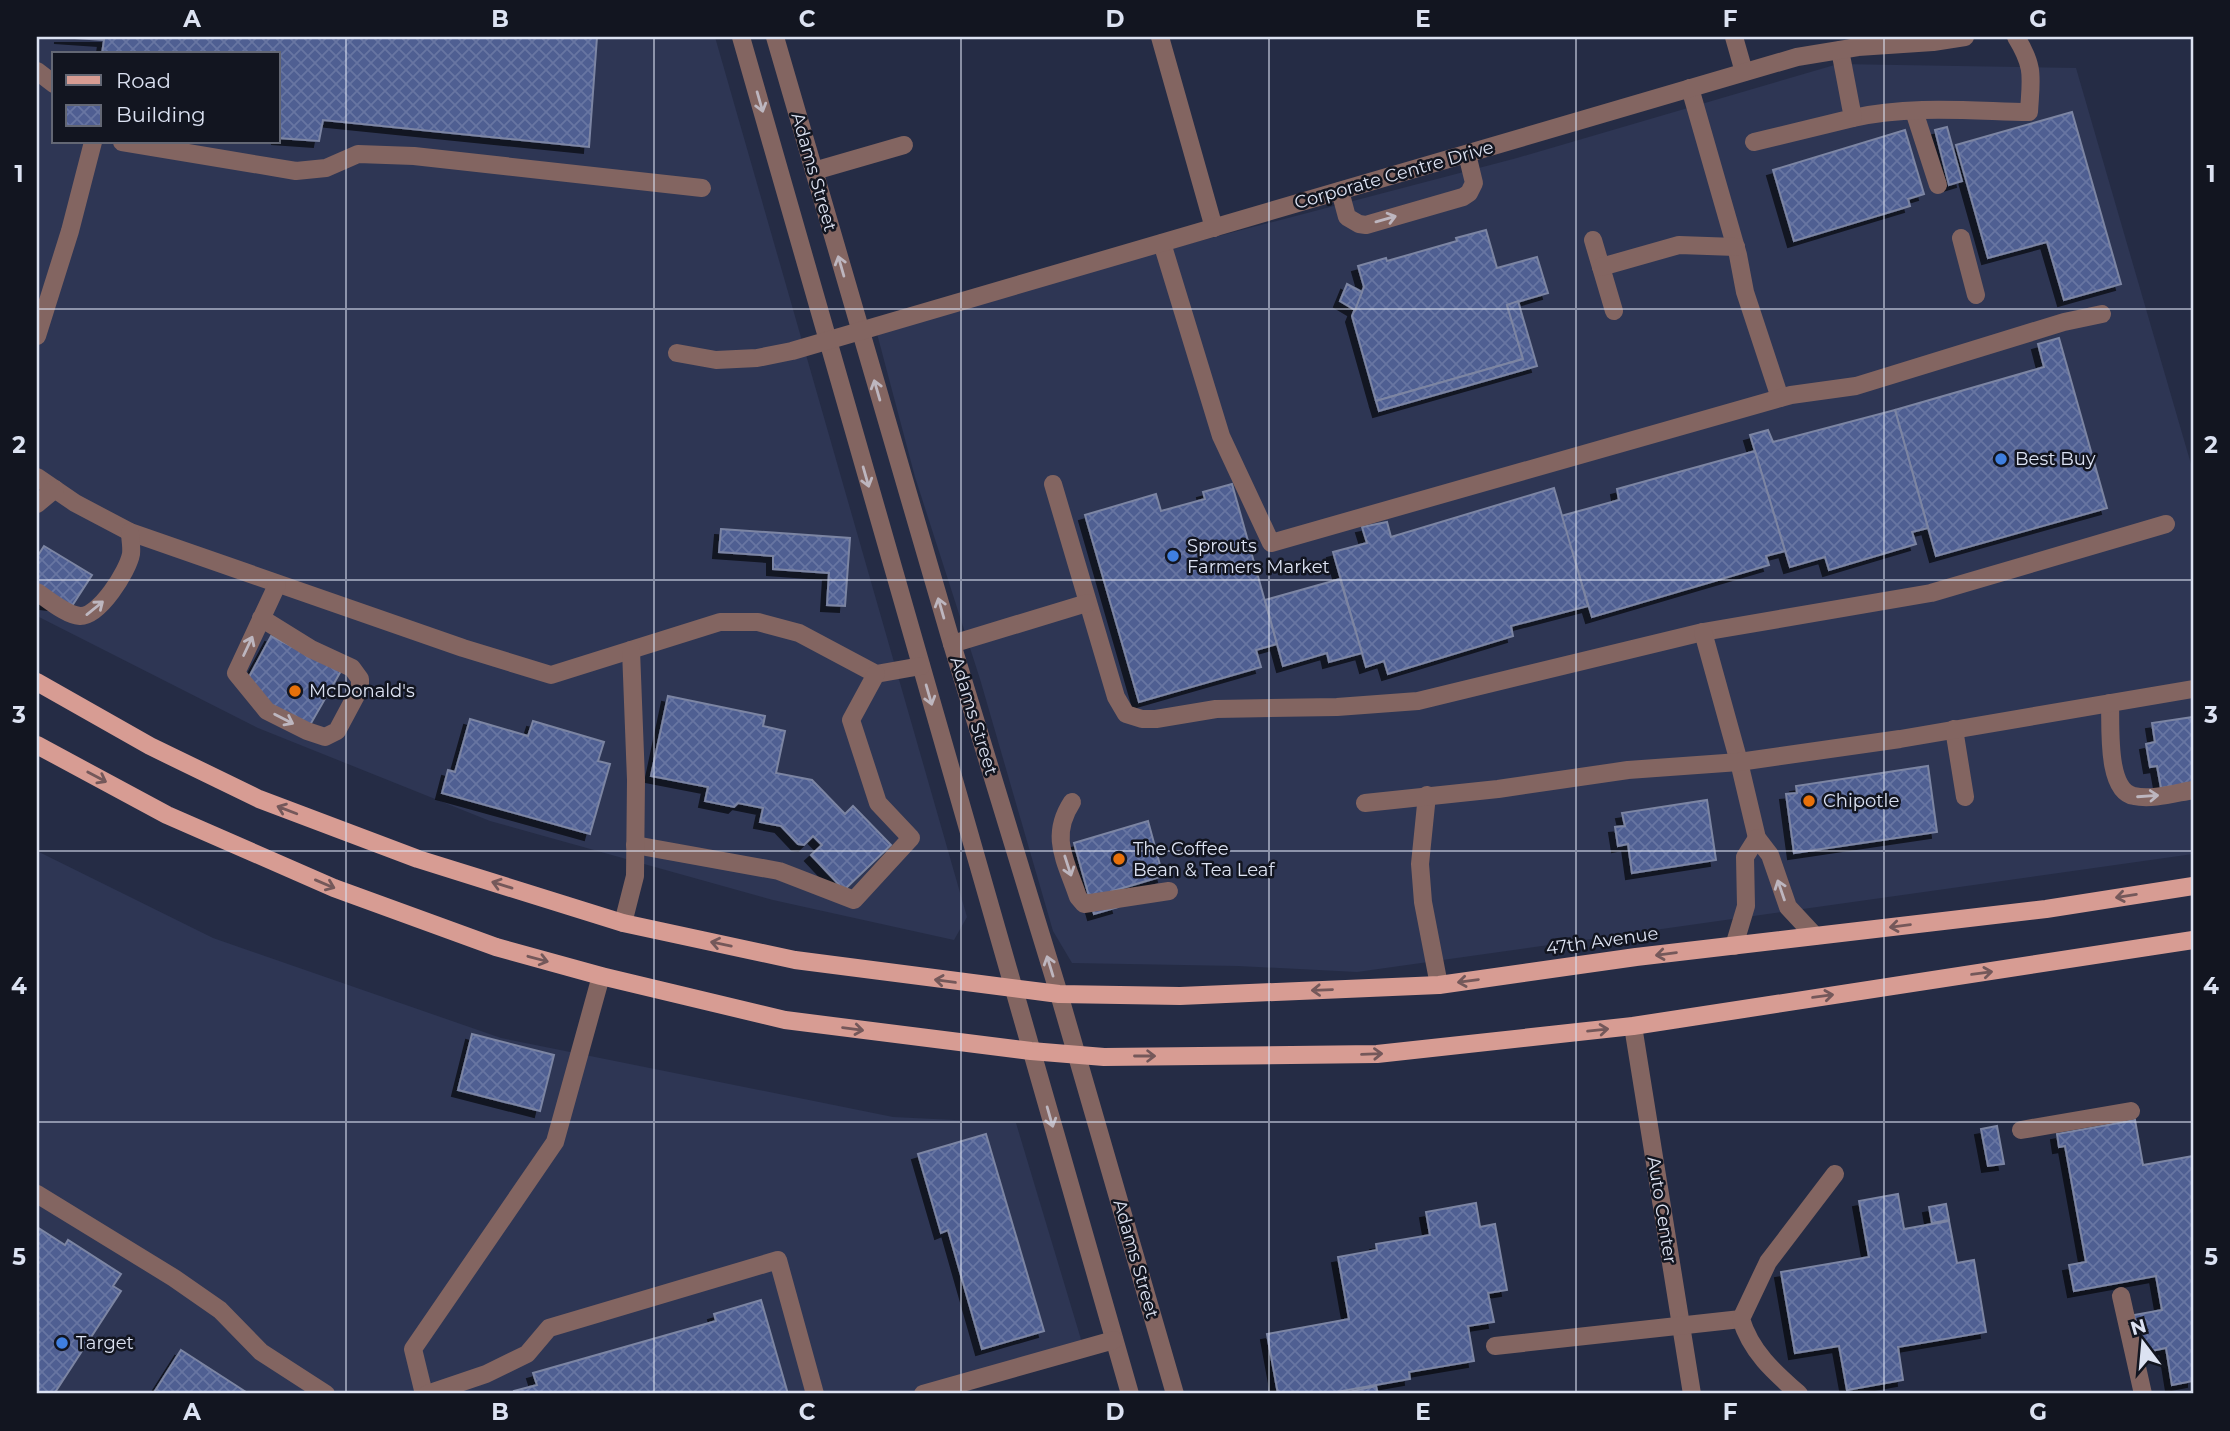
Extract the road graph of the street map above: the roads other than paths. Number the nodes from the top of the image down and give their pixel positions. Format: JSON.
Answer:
{"nodes":[{"id":1,"x":741,"y":37,"type":"edge"},
{"id":2,"x":775,"y":37,"type":"edge"},
{"id":3,"x":1160,"y":37,"type":"edge"},
{"id":4,"x":1734,"y":37,"type":"edge"},
{"id":5,"x":1965,"y":37,"type":"edge"},
{"id":6,"x":2016,"y":37,"type":"edge"},
{"id":7,"x":1872,"y":41,"type":"edge"},
{"id":8,"x":1840,"y":50,"type":"junction"},
{"id":9,"x":37,"y":71,"type":"edge"},
{"id":10,"x":1744,"y":72,"type":"junction"},
{"id":11,"x":52,"y":82,"type":"edge"},
{"id":12,"x":1690,"y":88,"type":"junction"},
{"id":13,"x":1914,"y":111,"type":"junction"},
{"id":14,"x":1853,"y":118,"type":"junction"},
{"id":15,"x":1754,"y":142,"type":"dead end"},
{"id":16,"x":92,"y":144,"type":"edge"},
{"id":17,"x":134,"y":144,"type":"edge"},
{"id":18,"x":904,"y":145,"type":"dead end"},
{"id":19,"x":1467,"y":153,"type":"junction"},
{"id":20,"x":814,"y":171,"type":"junction"},
{"id":21,"x":1938,"y":185,"type":"dead end"},
{"id":22,"x":702,"y":188,"type":"dead end"},
{"id":23,"x":1340,"y":191,"type":"junction"},
{"id":24,"x":1214,"y":228,"type":"junction"},
{"id":25,"x":1961,"y":238,"type":"dead end"},
{"id":26,"x":1593,"y":240,"type":"dead end"},
{"id":27,"x":1162,"y":243,"type":"junction"},
{"id":28,"x":1737,"y":251,"type":"junction"},
{"id":29,"x":1601,"y":267,"type":"junction"},
{"id":30,"x":1976,"y":295,"type":"dead end"},
{"id":31,"x":1614,"y":311,"type":"dead end"},
{"id":32,"x":2102,"y":314,"type":"dead end"},
{"id":33,"x":860,"y":332,"type":"junction"},
{"id":34,"x":37,"y":336,"type":"edge"},
{"id":35,"x":827,"y":340,"type":"junction"},
{"id":36,"x":677,"y":353,"type":"dead end"},
{"id":37,"x":1780,"y":398,"type":"junction"},
{"id":38,"x":37,"y":477,"type":"edge"},
{"id":39,"x":1053,"y":484,"type":"dead end"},
{"id":40,"x":55,"y":489,"type":"junction"},
{"id":41,"x":37,"y":504,"type":"edge"},
{"id":42,"x":2166,"y":524,"type":"dead end"},
{"id":43,"x":130,"y":532,"type":"junction"},
{"id":44,"x":277,"y":584,"type":"junction"},
{"id":45,"x":37,"y":592,"type":"edge"},
{"id":46,"x":1087,"y":603,"type":"junction"},
{"id":47,"x":261,"y":618,"type":"junction"},
{"id":48,"x":1703,"y":632,"type":"junction"},
{"id":49,"x":952,"y":644,"type":"junction"},
{"id":50,"x":631,"y":650,"type":"junction"},
{"id":51,"x":920,"y":666,"type":"junction"},
{"id":52,"x":876,"y":674,"type":"junction"},
{"id":53,"x":37,"y":682,"type":"edge"},
{"id":54,"x":2193,"y":689,"type":"edge"},
{"id":55,"x":2110,"y":703,"type":"junction"},
{"id":56,"x":1954,"y":729,"type":"junction"},
{"id":57,"x":37,"y":745,"type":"edge"},
{"id":58,"x":1739,"y":762,"type":"junction"},
{"id":59,"x":2193,"y":790,"type":"edge"},
{"id":60,"x":1427,"y":795,"type":"junction"},
{"id":61,"x":1965,"y":797,"type":"dead end"},
{"id":62,"x":1072,"y":802,"type":"dead end"},
{"id":63,"x":1365,"y":803,"type":"dead end"},
{"id":64,"x":1757,"y":838,"type":"junction"},
{"id":65,"x":635,"y":845,"type":"junction"},
{"id":66,"x":2193,"y":886,"type":"edge"},
{"id":67,"x":1169,"y":891,"type":"dead end"},
{"id":68,"x":623,"y":923,"type":"junction"},
{"id":69,"x":1815,"y":936,"type":"junction"},
{"id":70,"x":2193,"y":940,"type":"edge"},
{"id":71,"x":1734,"y":946,"type":"junction"},
{"id":72,"x":601,"y":976,"type":"junction"},
{"id":73,"x":1439,"y":985,"type":"junction"},
{"id":74,"x":1013,"y":989,"type":"junction"},
{"id":75,"x":1059,"y":994,"type":"junction"},
{"id":76,"x":1633,"y":1026,"type":"junction"},
{"id":77,"x":1031,"y":1051,"type":"junction"},
{"id":78,"x":1077,"y":1055,"type":"junction"},
{"id":79,"x":2131,"y":1111,"type":"dead end"},
{"id":80,"x":2021,"y":1130,"type":"dead end"},
{"id":81,"x":1835,"y":1174,"type":"dead end"},
{"id":82,"x":37,"y":1195,"type":"edge"},
{"id":83,"x":2121,"y":1296,"type":"dead end"},
{"id":84,"x":1741,"y":1319,"type":"junction"},
{"id":85,"x":1681,"y":1327,"type":"junction"},
{"id":86,"x":1114,"y":1340,"type":"junction"},
{"id":87,"x":1495,"y":1346,"type":"dead end"},
{"id":88,"x":326,"y":1394,"type":"edge"},
{"id":89,"x":426,"y":1394,"type":"edge"},
{"id":90,"x":816,"y":1394,"type":"edge"},
{"id":91,"x":923,"y":1394,"type":"edge"},
{"id":92,"x":1130,"y":1394,"type":"edge"},
{"id":93,"x":1175,"y":1394,"type":"edge"},
{"id":94,"x":1692,"y":1394,"type":"edge"},
{"id":95,"x":1800,"y":1394,"type":"edge"},
{"id":96,"x":2143,"y":1394,"type":"edge"}],
"edges":[{"from":1,"to":35,"type":"street","name":"Adams Street","one_way":true},
{"from":2,"to":20,"type":"street","name":"Adams Street"},
{"from":3,"to":24,"type":"street"},
{"from":4,"to":10,"type":"street"},
{"from":5,"to":7,"type":"street","name":"Corporate Centre Drive"},
{"from":6,"to":13,"type":"street"},
{"from":7,"to":8,"type":"street","name":"Corporate Centre Drive"},
{"from":8,"to":10,"type":"street","name":"Corporate Centre Drive"},
{"from":8,"to":14,"type":"street"},
{"from":9,"to":11,"type":"street"},
{"from":10,"to":12,"type":"street","name":"Corporate Centre Drive"},
{"from":12,"to":19,"type":"street","name":"Corporate Centre Drive"},
{"from":12,"to":28,"type":"street"},
{"from":13,"to":14,"type":"street"},
{"from":13,"to":21,"type":"street"},
{"from":14,"to":15,"type":"street"},
{"from":16,"to":34,"type":"street"},
{"from":17,"to":22,"type":"street"},
{"from":18,"to":20,"type":"street"},
{"from":19,"to":23,"type":"street","name":"Corporate Centre Drive"},
{"from":23,"to":19,"type":"street","one_way":true},
{"from":33,"to":20,"type":"street","name":"Adams Street","one_way":true},
{"from":23,"to":24,"type":"street","name":"Corporate Centre Drive"},
{"from":24,"to":27,"type":"street","name":"Corporate Centre Drive"},
{"from":25,"to":30,"type":"street"},
{"from":26,"to":29,"type":"street"},
{"from":27,"to":33,"type":"street","name":"Corporate Centre Drive"},
{"from":27,"to":37,"type":"street"},
{"from":28,"to":29,"type":"street"},
{"from":28,"to":37,"type":"street"},
{"from":29,"to":31,"type":"street"},
{"from":32,"to":37,"type":"street"},
{"from":33,"to":35,"type":"street","name":"Corporate Centre Drive"},
{"from":49,"to":33,"type":"street","name":"Adams Street","one_way":true},
{"from":35,"to":36,"type":"street","name":"Corporate Centre Drive"},
{"from":35,"to":51,"type":"street","name":"Adams Street","one_way":true},
{"from":38,"to":40,"type":"street"},
{"from":39,"to":46,"type":"street"},
{"from":40,"to":41,"type":"street"},
{"from":40,"to":43,"type":"street"},
{"from":42,"to":48,"type":"street"},
{"from":43,"to":44,"type":"street"},
{"from":45,"to":43,"type":"street","one_way":true},
{"from":44,"to":47,"type":"street"},
{"from":44,"to":50,"type":"street"},
{"from":46,"to":48,"type":"street"},
{"from":46,"to":49,"type":"street"},
{"from":47,"to":47,"type":"street"},
{"from":48,"to":58,"type":"street"},
{"from":75,"to":49,"type":"street","name":"Adams Street","one_way":true},
{"from":50,"to":52,"type":"street"},
{"from":50,"to":65,"type":"street"},
{"from":51,"to":52,"type":"street"},
{"from":51,"to":74,"type":"street","name":"Adams Street","one_way":true},
{"from":52,"to":65,"type":"street"},
{"from":68,"to":53,"type":"main road","name":"47th Avenue","one_way":true},
{"from":54,"to":55,"type":"street"},
{"from":55,"to":56,"type":"street"},
{"from":55,"to":59,"type":"street","one_way":true},
{"from":56,"to":58,"type":"street"},
{"from":56,"to":61,"type":"street"},
{"from":57,"to":72,"type":"main road","one_way":true},
{"from":58,"to":60,"type":"street"},
{"from":58,"to":64,"type":"street"},
{"from":60,"to":63,"type":"street"},
{"from":60,"to":73,"type":"street"},
{"from":62,"to":67,"type":"street","one_way":true},
{"from":69,"to":64,"type":"street","one_way":true},
{"from":64,"to":71,"type":"street"},
{"from":65,"to":68,"type":"street"},
{"from":66,"to":69,"type":"main road","name":"47th Avenue","one_way":true},
{"from":74,"to":68,"type":"main road","name":"47th Avenue","one_way":true},
{"from":69,"to":71,"type":"main road","name":"47th Avenue"},
{"from":76,"to":70,"type":"main road","one_way":true},
{"from":71,"to":73,"type":"main road","name":"47th Avenue","one_way":true},
{"from":72,"to":77,"type":"main road","one_way":true},
{"from":72,"to":89,"type":"street"},
{"from":73,"to":75,"type":"main road","name":"47th Avenue","one_way":true},
{"from":74,"to":75,"type":"main road","name":"47th Avenue"},
{"from":74,"to":77,"type":"street","name":"Adams Street"},
{"from":75,"to":78,"type":"street","name":"Adams Street"},
{"from":78,"to":76,"type":"main road","one_way":true},
{"from":76,"to":85,"type":"street","name":"Auto Center"},
{"from":77,"to":78,"type":"main road"},
{"from":77,"to":86,"type":"street","name":"Adams Street","one_way":true},
{"from":78,"to":93,"type":"street","name":"Adams Street"},
{"from":79,"to":80,"type":"street"},
{"from":81,"to":84,"type":"street"},
{"from":82,"to":88,"type":"street"},
{"from":83,"to":96,"type":"street"},
{"from":84,"to":85,"type":"street"},
{"from":84,"to":95,"type":"street"},
{"from":85,"to":87,"type":"street"},
{"from":85,"to":94,"type":"street","name":"Auto Center"},
{"from":86,"to":91,"type":"street"},
{"from":86,"to":92,"type":"street","name":"Adams Street"},
{"from":89,"to":90,"type":"street"}]}
